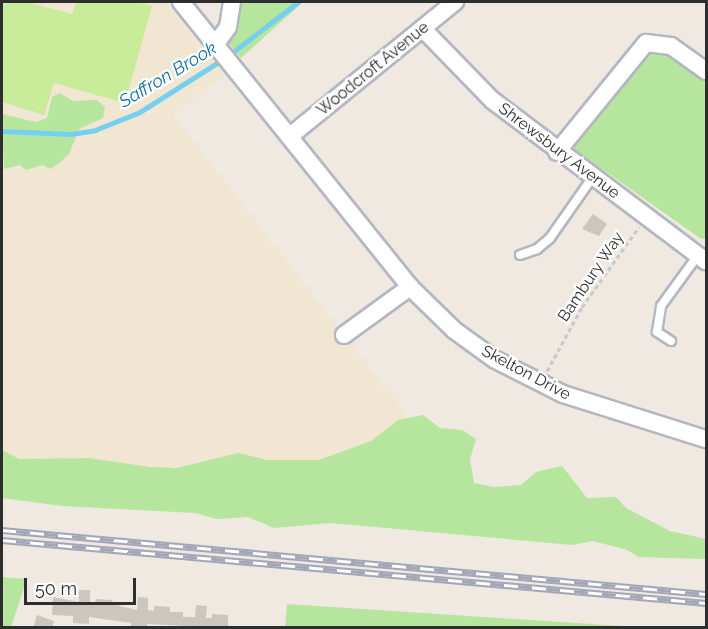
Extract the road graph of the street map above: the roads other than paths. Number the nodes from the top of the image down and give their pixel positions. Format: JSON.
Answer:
{"nodes":[{"id":1,"x":181,"y":2,"type":"edge"},
{"id":2,"x":232,"y":2,"type":"edge"},
{"id":3,"x":455,"y":2,"type":"edge"},
{"id":4,"x":423,"y":29,"type":"junction"},
{"id":5,"x":215,"y":45,"type":"junction"},
{"id":6,"x":706,"y":71,"type":"edge"},
{"id":7,"x":290,"y":136,"type":"junction"},
{"id":8,"x":557,"y":152,"type":"junction"},
{"id":9,"x":592,"y":178,"type":"junction"},
{"id":10,"x":520,"y":255,"type":"dead end"},
{"id":11,"x":702,"y":258,"type":"edge"},
{"id":12,"x":410,"y":287,"type":"junction"},
{"id":13,"x":344,"y":335,"type":"dead end"},
{"id":14,"x":671,"y":341,"type":"dead end"},
{"id":15,"x":706,"y":439,"type":"edge"}],
"edges":[{"from":1,"to":5,"type":"street","name":"Skelton Drive"},
{"from":2,"to":5,"type":"street"},
{"from":3,"to":4,"type":"street","name":"Woodcroft Avenue"},
{"from":4,"to":7,"type":"street","name":"Woodcroft Avenue"},
{"from":4,"to":8,"type":"street","name":"Shrewsbury Avenue"},
{"from":5,"to":7,"type":"street","name":"Skelton Drive"},
{"from":6,"to":8,"type":"street"},
{"from":7,"to":12,"type":"street","name":"Skelton Drive"},
{"from":8,"to":9,"type":"street","name":"Shrewsbury Avenue"},
{"from":9,"to":10,"type":"lane"},
{"from":9,"to":11,"type":"street","name":"Shrewsbury Avenue"},
{"from":11,"to":14,"type":"lane"},
{"from":12,"to":13,"type":"street"},
{"from":12,"to":15,"type":"street","name":"Skelton Drive"}]}
